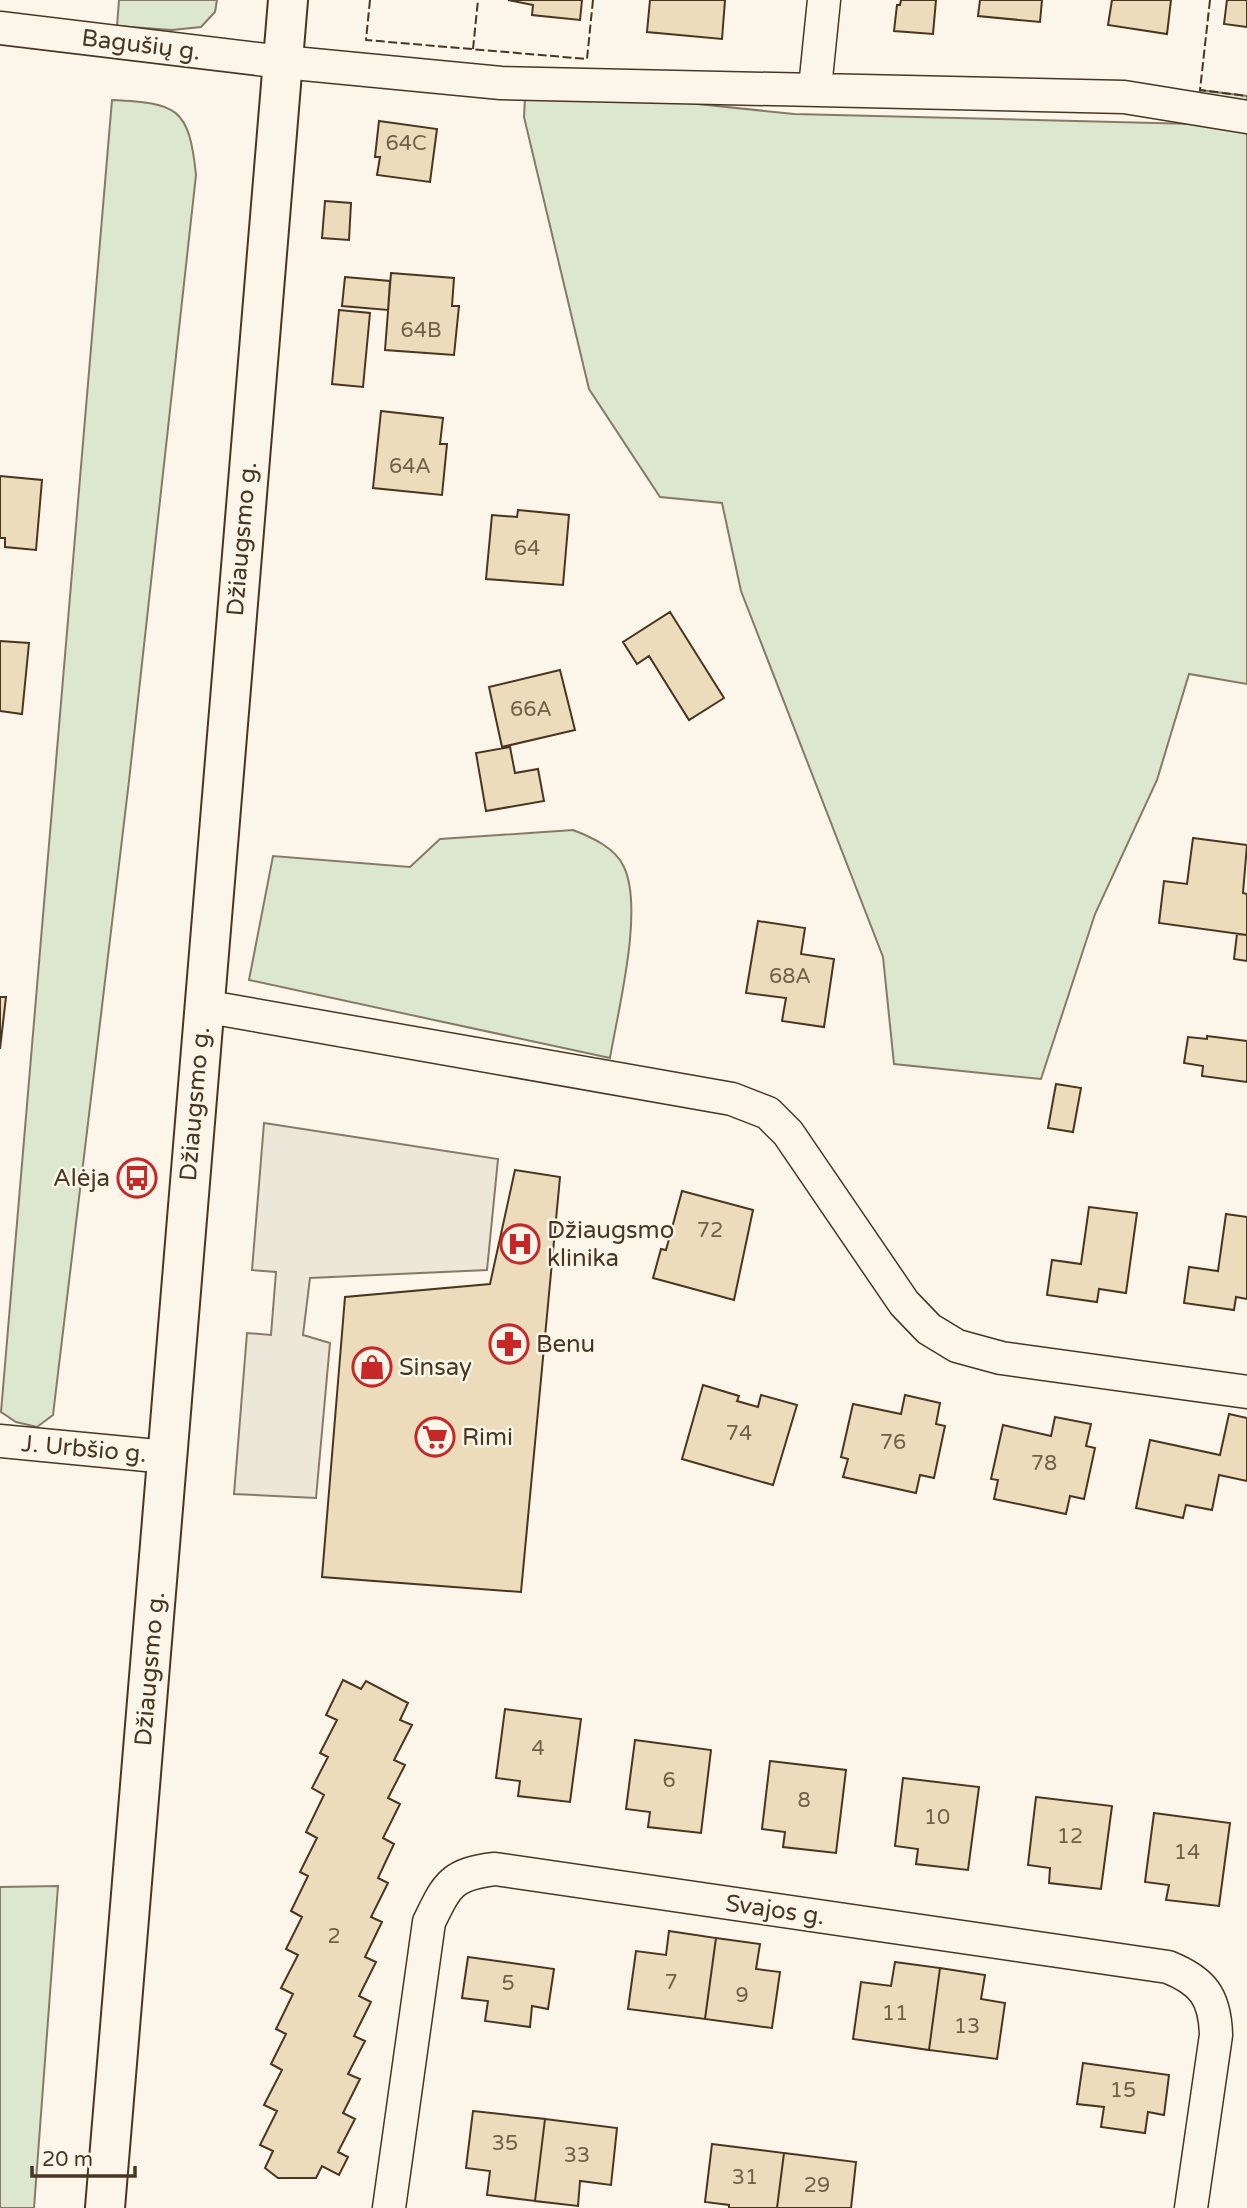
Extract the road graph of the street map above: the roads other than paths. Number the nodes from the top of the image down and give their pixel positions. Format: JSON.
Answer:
{"nodes":[{"id":1,"x":288,"y":0,"type":"edge"},
{"id":2,"x":824,"y":0,"type":"edge"},
{"id":3,"x":0,"y":28,"type":"edge"},
{"id":4,"x":283,"y":62,"type":"junction"},
{"id":5,"x":815,"y":88,"type":"junction"},
{"id":6,"x":1247,"y":117,"type":"edge"},
{"id":7,"x":203,"y":1006,"type":"junction"},
{"id":8,"x":1247,"y":1392,"type":"edge"},
{"id":9,"x":0,"y":1441,"type":"edge"},
{"id":10,"x":167,"y":1457,"type":"junction"},
{"id":11,"x":105,"y":2208,"type":"edge"},
{"id":12,"x":388,"y":2208,"type":"edge"},
{"id":13,"x":1191,"y":2208,"type":"edge"}],
"edges":[{"from":1,"to":4,"type":"street","name":"Džiaugsmo g."},
{"from":2,"to":5,"type":"street"},
{"from":3,"to":4,"type":"street","name":"Bagušių g."},
{"from":4,"to":5,"type":"street","name":"Bagušių g."},
{"from":4,"to":7,"type":"street","name":"Džiaugsmo g."},
{"from":5,"to":6,"type":"street","name":"Bagušių g."},
{"from":7,"to":8,"type":"street"},
{"from":7,"to":10,"type":"street","name":"Džiaugsmo g."},
{"from":9,"to":10,"type":"street","name":"J. Urbšio g."},
{"from":10,"to":11,"type":"street","name":"Džiaugsmo g."},
{"from":12,"to":13,"type":"street","name":"Svajos g."}]}
